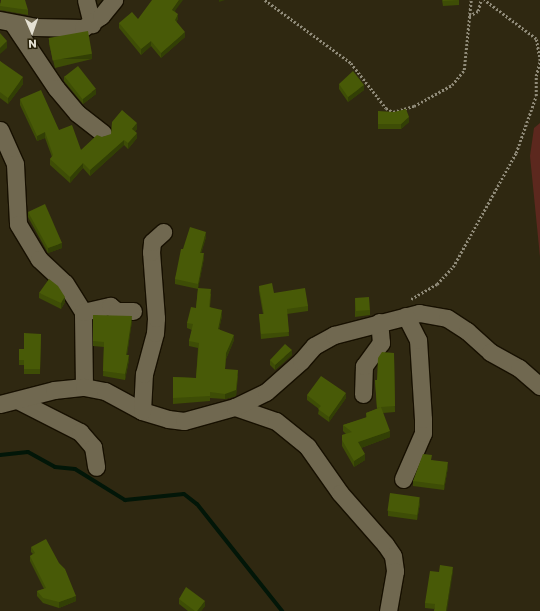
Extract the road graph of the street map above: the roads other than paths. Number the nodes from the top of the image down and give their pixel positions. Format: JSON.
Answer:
{"nodes":[{"id":1,"x":86,"y":0,"type":"edge"},
{"id":2,"x":114,"y":0,"type":"edge"},
{"id":3,"x":7,"y":22,"type":"edge"},
{"id":4,"x":92,"y":24,"type":"junction"},
{"id":5,"x":0,"y":130,"type":"edge"},
{"id":6,"x":103,"y":133,"type":"dead end"},
{"id":7,"x":163,"y":232,"type":"dead end"},
{"id":8,"x":133,"y":311,"type":"dead end"},
{"id":9,"x":83,"y":312,"type":"junction"},
{"id":10,"x":406,"y":316,"type":"junction"},
{"id":11,"x":379,"y":322,"type":"junction"},
{"id":12,"x":540,"y":386,"type":"edge"},
{"id":13,"x":84,"y":388,"type":"junction"},
{"id":14,"x":363,"y":394,"type":"dead end"},
{"id":15,"x":17,"y":400,"type":"junction"},
{"id":16,"x":0,"y":404,"type":"edge"},
{"id":17,"x":235,"y":407,"type":"junction"},
{"id":18,"x":142,"y":411,"type":"junction"},
{"id":19,"x":96,"y":467,"type":"dead end"},
{"id":20,"x":403,"y":479,"type":"dead end"},
{"id":21,"x":388,"y":611,"type":"edge"}],
"edges":[{"from":1,"to":4,"type":"street"},
{"from":2,"to":4,"type":"street"},
{"from":3,"to":4,"type":"street"},
{"from":3,"to":6,"type":"street"},
{"from":5,"to":9,"type":"street"},
{"from":7,"to":18,"type":"street"},
{"from":8,"to":9,"type":"street"},
{"from":9,"to":13,"type":"street"},
{"from":10,"to":11,"type":"street"},
{"from":10,"to":12,"type":"street"},
{"from":10,"to":20,"type":"street"},
{"from":11,"to":14,"type":"street"},
{"from":11,"to":17,"type":"street"},
{"from":13,"to":15,"type":"street"},
{"from":13,"to":18,"type":"street"},
{"from":15,"to":16,"type":"street"},
{"from":15,"to":19,"type":"street"},
{"from":17,"to":18,"type":"street"},
{"from":17,"to":21,"type":"street"}]}
